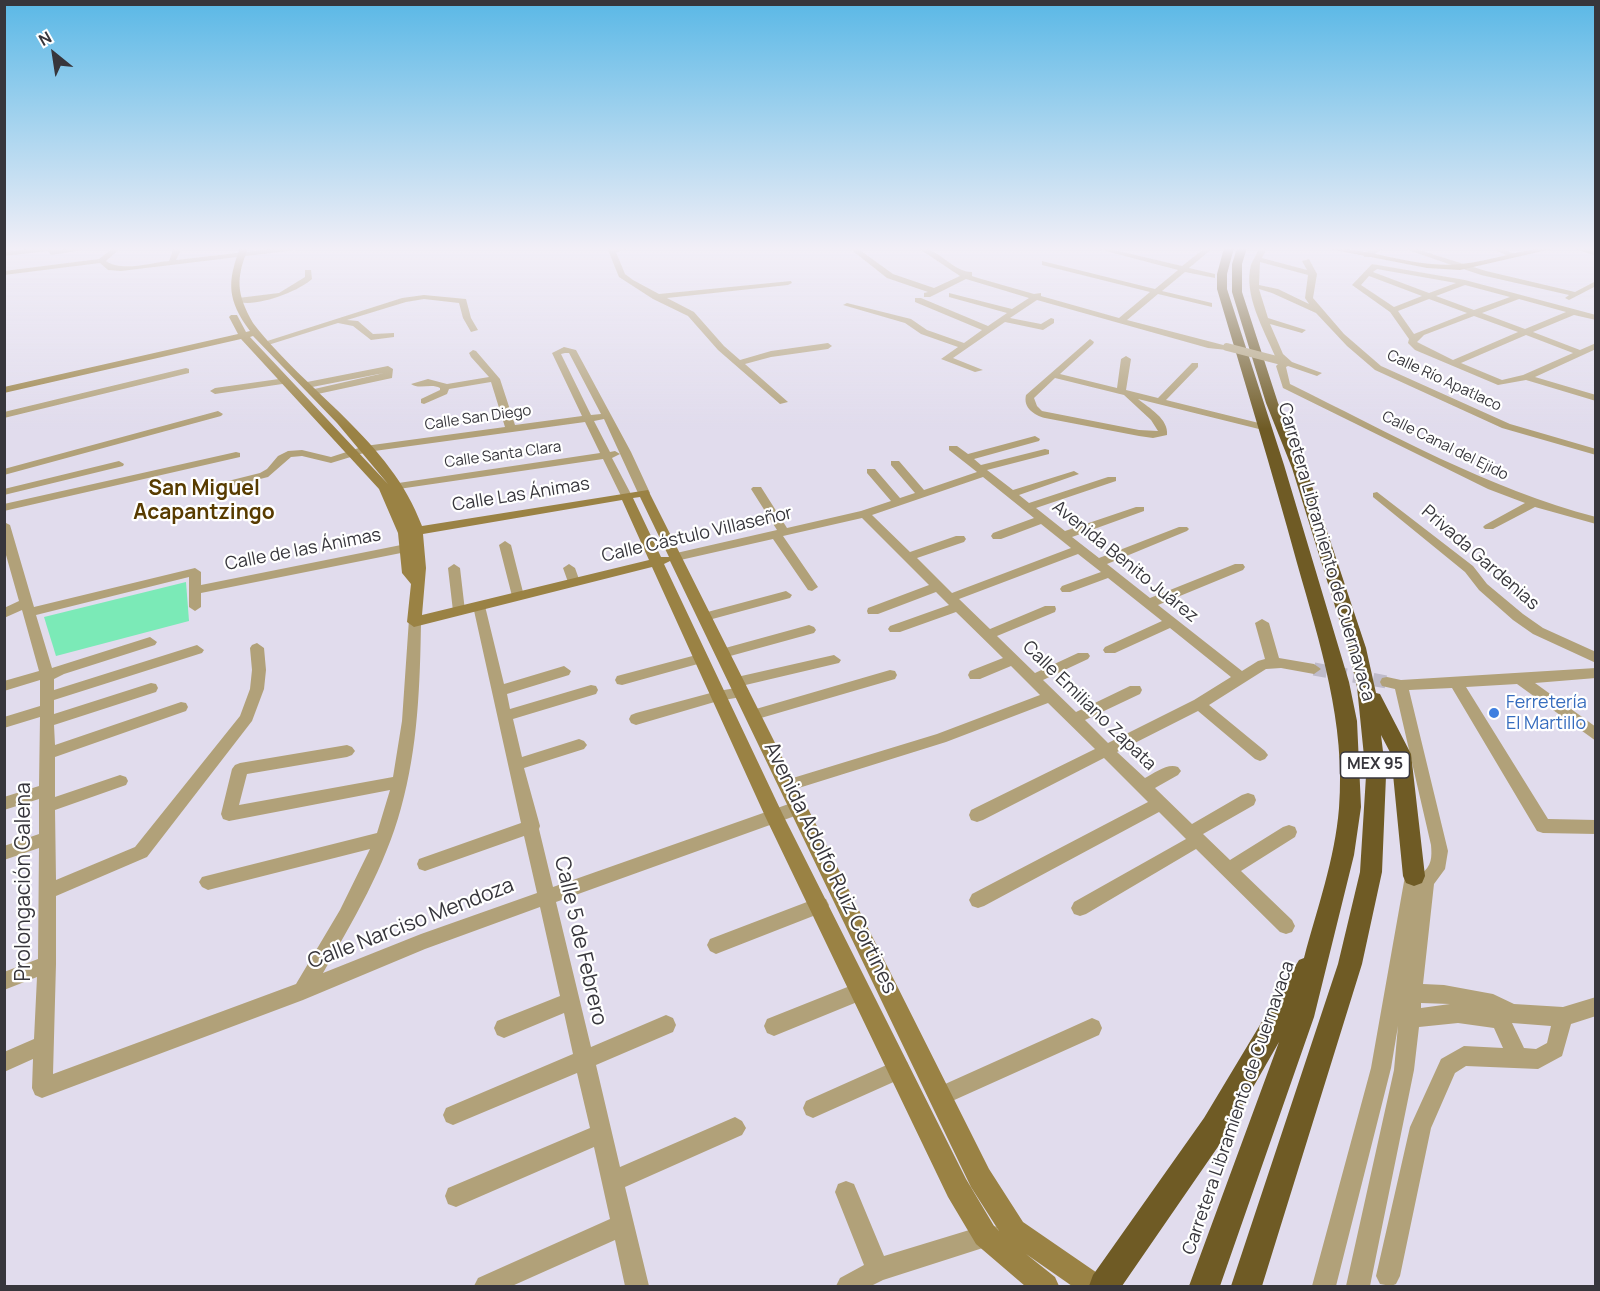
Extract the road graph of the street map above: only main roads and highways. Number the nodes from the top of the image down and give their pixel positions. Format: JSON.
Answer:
{"nodes":[{"id":1,"x":1228,"y":308,"type":"edge"},
{"id":2,"x":1242,"y":308,"type":"edge"},
{"id":3,"x":1366,"y":687,"type":"junction"},
{"id":4,"x":1420,"y":878,"type":"road end"},
{"id":5,"x":1321,"y":946,"type":"junction"},
{"id":6,"x":1104,"y":1287,"type":"edge"},
{"id":7,"x":1204,"y":1287,"type":"edge"},
{"id":8,"x":1247,"y":1287,"type":"edge"}],
"edges":[{"from":1,"to":5,"type":"highway","name":"Carretera Libramiento de Cuernavaca","number":"MEX 95"},
{"from":2,"to":3,"type":"highway","name":"Carretera Libramiento de Cuernavaca","number":"MEX 95"},
{"from":3,"to":4,"type":"highway"},
{"from":3,"to":8,"type":"highway","name":"Carretera Libramiento de Cuernavaca","number":"MEX 95"},
{"from":5,"to":6,"type":"highway"},
{"from":5,"to":7,"type":"highway","name":"Carretera Libramiento de Cuernavaca","number":"MEX 95"}]}
